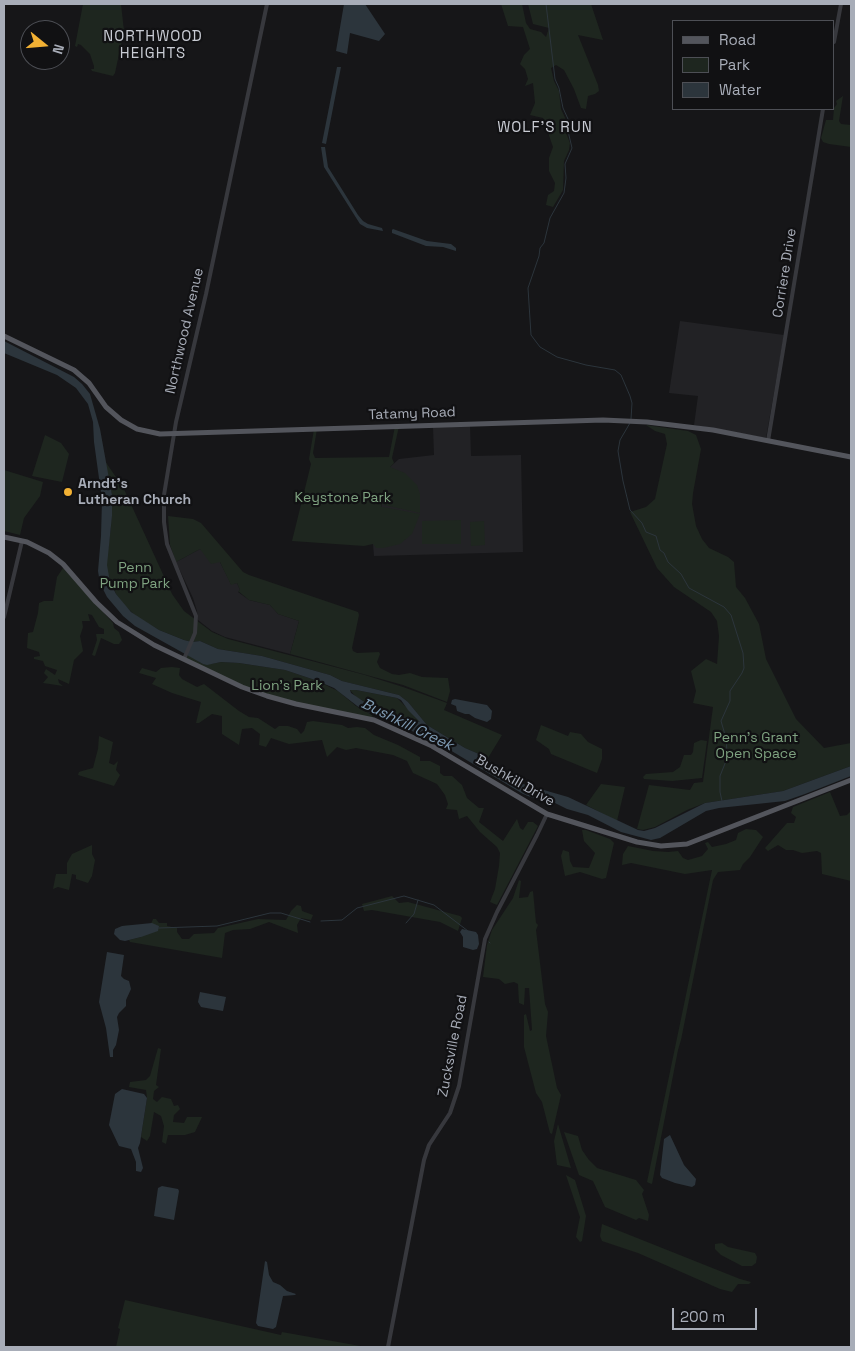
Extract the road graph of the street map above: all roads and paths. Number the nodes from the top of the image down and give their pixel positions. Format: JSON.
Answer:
{"nodes":[{"id":1,"x":267,"y":4,"type":"edge"},
{"id":2,"x":841,"y":4,"type":"edge"},
{"id":3,"x":835,"y":37,"type":"edge"},
{"id":4,"x":823,"y":110,"type":"edge"},
{"id":5,"x":4,"y":336,"type":"edge"},
{"id":6,"x":175,"y":435,"type":"junction"},
{"id":7,"x":768,"y":440,"type":"junction"},
{"id":8,"x":851,"y":457,"type":"edge"},
{"id":9,"x":4,"y":537,"type":"edge"},
{"id":10,"x":22,"y":541,"type":"junction"},
{"id":11,"x":4,"y":617,"type":"edge"},
{"id":12,"x":184,"y":659,"type":"junction"},
{"id":13,"x":851,"y":780,"type":"edge"},
{"id":14,"x":547,"y":814,"type":"junction"},
{"id":15,"x":388,"y":1347,"type":"edge"}],
"edges":[{"from":1,"to":6,"type":"street","name":"Northwood Avenue"},
{"from":2,"to":3,"type":"street"},
{"from":4,"to":7,"type":"street","name":"Corriere Drive"},
{"from":5,"to":6,"type":"main road","name":"Tatamy Road"},
{"from":6,"to":7,"type":"main road","name":"Tatamy Road"},
{"from":6,"to":12,"type":"street","name":"Northwood Avenue"},
{"from":7,"to":8,"type":"main road","name":"Tatamy Road"},
{"from":9,"to":10,"type":"main road","name":"Bushkill Drive"},
{"from":10,"to":11,"type":"street"},
{"from":10,"to":12,"type":"main road","name":"Bushkill Drive"},
{"from":12,"to":14,"type":"main road","name":"Bushkill Drive"},
{"from":13,"to":14,"type":"main road","name":"Bushkill Drive"},
{"from":14,"to":15,"type":"street","name":"Zucksville Road"}]}
